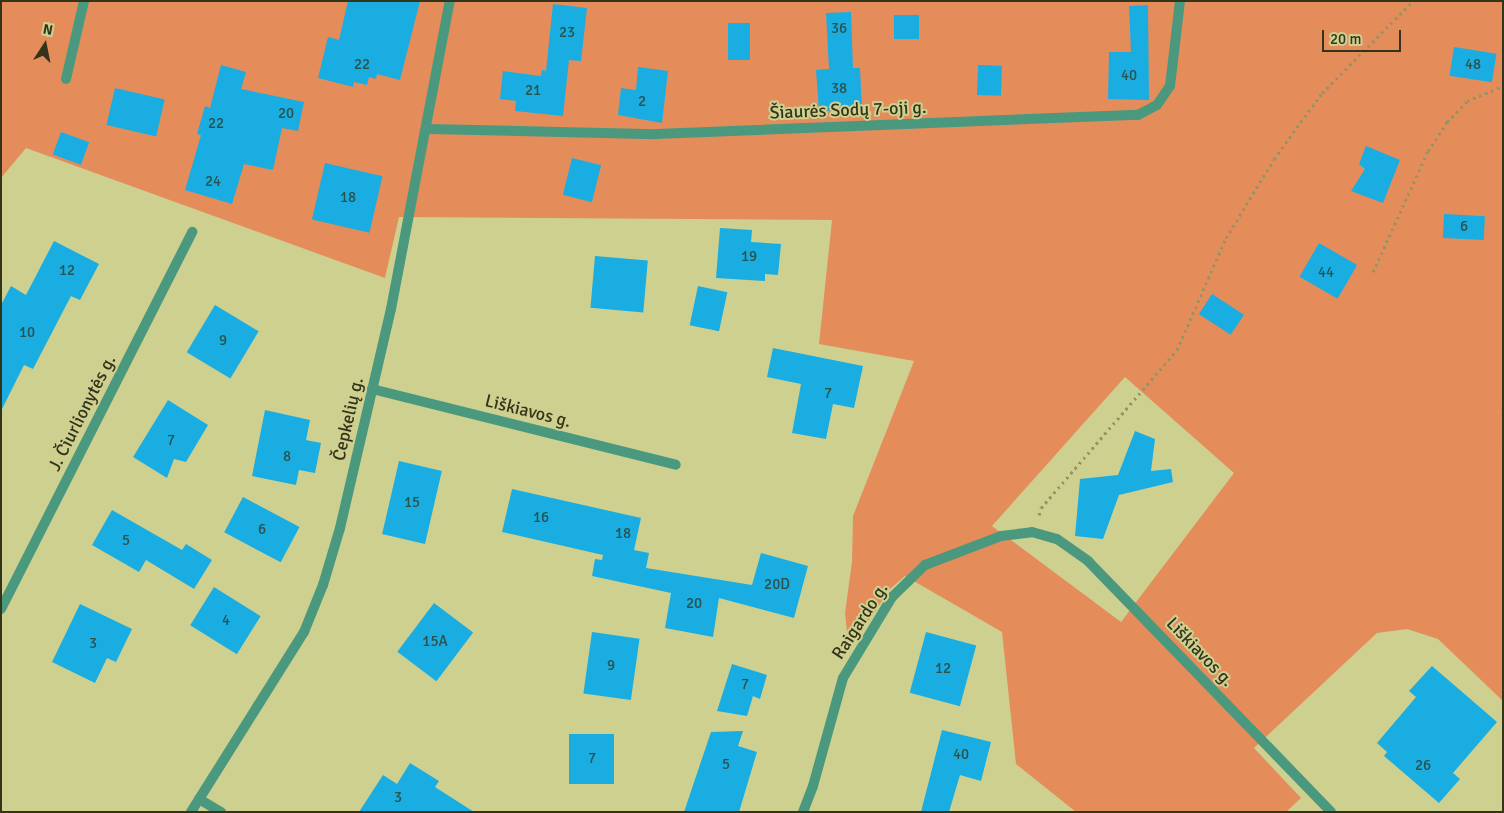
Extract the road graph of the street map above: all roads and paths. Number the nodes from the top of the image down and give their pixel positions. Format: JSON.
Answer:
{"nodes":[{"id":1,"x":84,"y":1,"type":"edge"},
{"id":2,"x":450,"y":1,"type":"edge"},
{"id":3,"x":1180,"y":1,"type":"edge"},
{"id":4,"x":1413,"y":1,"type":"edge"},
{"id":5,"x":66,"y":79,"type":"dead end"},
{"id":6,"x":1503,"y":86,"type":"edge"},
{"id":7,"x":428,"y":129,"type":"junction"},
{"id":8,"x":192,"y":232,"type":"dead end"},
{"id":9,"x":1373,"y":272,"type":"dead end"},
{"id":10,"x":372,"y":388,"type":"junction"},
{"id":11,"x":1503,"y":406,"type":"edge"},
{"id":12,"x":1503,"y":447,"type":"edge"},
{"id":13,"x":676,"y":465,"type":"dead end"},
{"id":14,"x":1032,"y":532,"type":"junction"},
{"id":15,"x":1,"y":609,"type":"edge"},
{"id":16,"x":199,"y":799,"type":"junction"},
{"id":17,"x":191,"y":812,"type":"edge"},
{"id":18,"x":221,"y":812,"type":"edge"},
{"id":19,"x":803,"y":812,"type":"edge"},
{"id":20,"x":1331,"y":812,"type":"edge"}],
"edges":[{"from":1,"to":5,"type":"street"},
{"from":2,"to":7,"type":"street","name":"Čepkelių g."},
{"from":3,"to":7,"type":"street","name":"Šiaurės Sodų 7-oji g."},
{"from":4,"to":14,"type":"path"},
{"from":6,"to":9,"type":"path"},
{"from":7,"to":10,"type":"street","name":"Čepkelių g."},
{"from":8,"to":15,"type":"street","name":"J. Čiurlionytės g."},
{"from":10,"to":13,"type":"street","name":"Liškiavos g."},
{"from":10,"to":16,"type":"street","name":"Čepkelių g."},
{"from":11,"to":12,"type":"path"},
{"from":14,"to":19,"type":"street","name":"Raigardo g."},
{"from":14,"to":20,"type":"street","name":"Liškiavos g."},
{"from":16,"to":17,"type":"street","name":"Čepkelių g."},
{"from":16,"to":18,"type":"street"}]}
